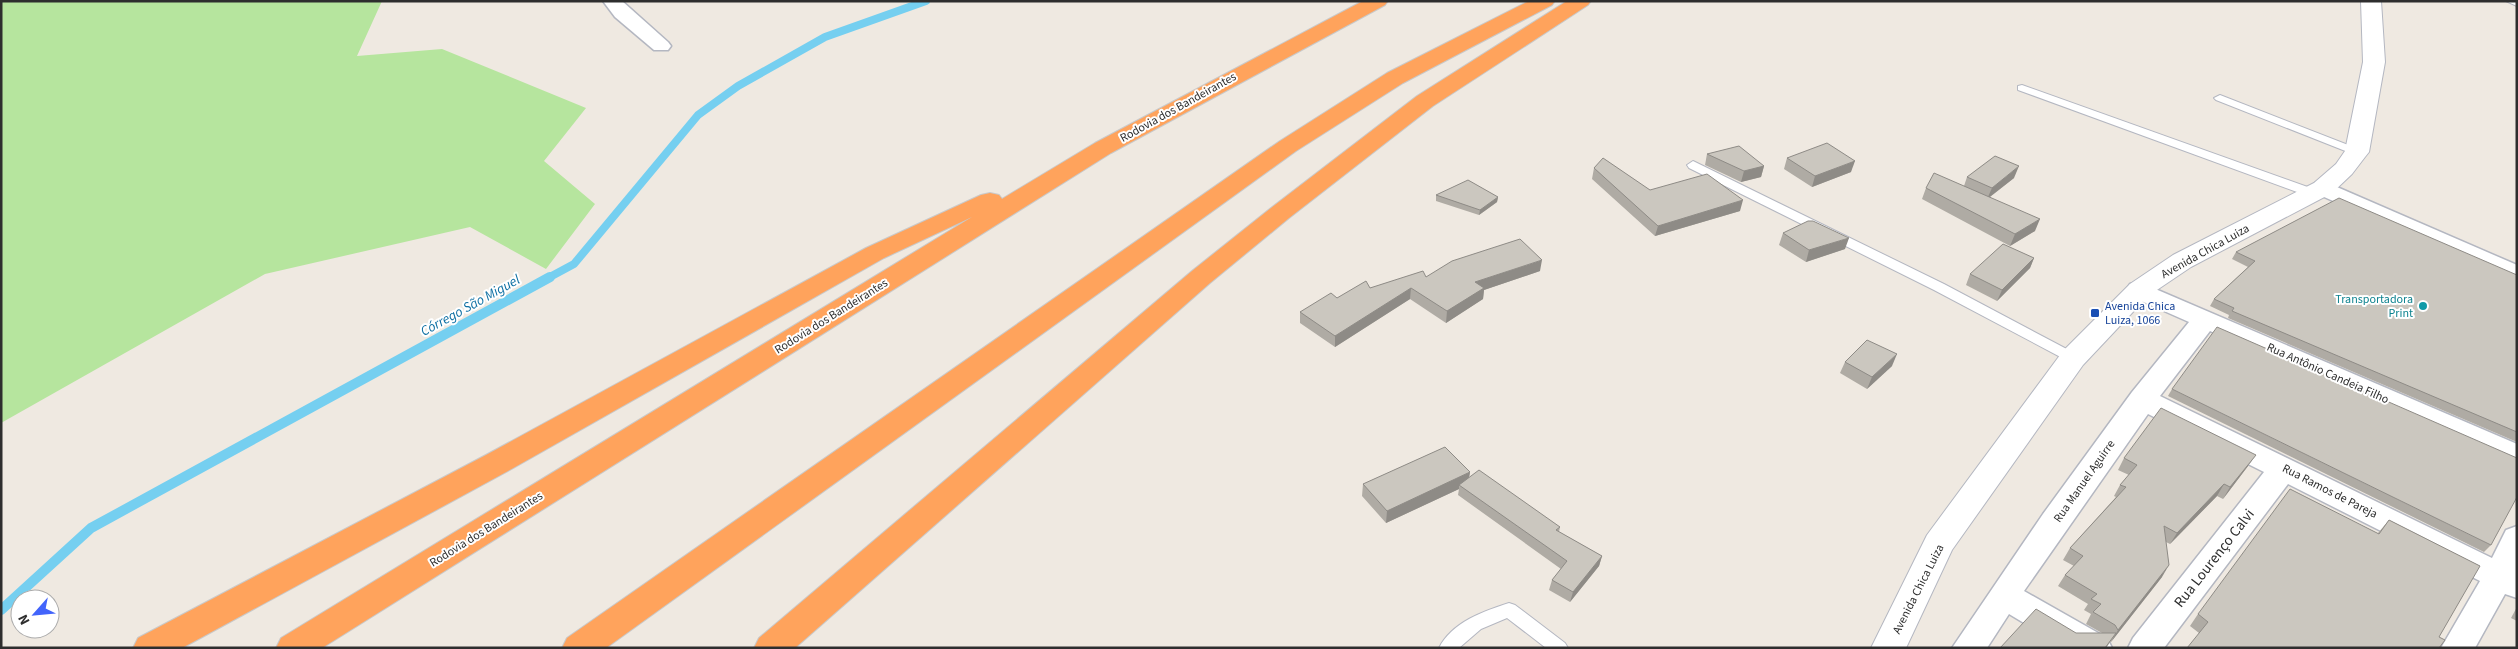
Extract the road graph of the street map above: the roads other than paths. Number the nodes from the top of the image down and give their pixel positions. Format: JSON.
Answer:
{"nodes":[{"id":1,"x":612,"y":1,"type":"edge"},
{"id":2,"x":1378,"y":1,"type":"edge"},
{"id":3,"x":1545,"y":1,"type":"edge"},
{"id":4,"x":1582,"y":1,"type":"edge"},
{"id":5,"x":2371,"y":1,"type":"edge"},
{"id":6,"x":2511,"y":1,"type":"edge"},
{"id":7,"x":2517,"y":3,"type":"edge"},
{"id":8,"x":660,"y":46,"type":"dead end"},
{"id":9,"x":2022,"y":88,"type":"dead end"},
{"id":10,"x":2220,"y":98,"type":"dead end"},
{"id":11,"x":1103,"y":148,"type":"junction"},
{"id":12,"x":2357,"y":152,"type":"junction"},
{"id":13,"x":1693,"y":165,"type":"dead end"},
{"id":14,"x":2317,"y":191,"type":"junction"},
{"id":15,"x":2517,"y":274,"type":"edge"},
{"id":16,"x":2139,"y":290,"type":"junction"},
{"id":17,"x":2205,"y":319,"type":"junction"},
{"id":18,"x":2073,"y":358,"type":"junction"},
{"id":19,"x":2142,"y":399,"type":"junction"},
{"id":20,"x":2517,"y":456,"type":"edge"},
{"id":21,"x":2284,"y":468,"type":"junction"},
{"id":22,"x":2517,"y":538,"type":"edge"},
{"id":23,"x":2508,"y":581,"type":"edge"},
{"id":24,"x":2004,"y":595,"type":"junction"},
{"id":25,"x":150,"y":648,"type":"edge"},
{"id":26,"x":293,"y":648,"type":"edge"},
{"id":27,"x":579,"y":648,"type":"edge"},
{"id":28,"x":771,"y":648,"type":"edge"},
{"id":29,"x":1448,"y":648,"type":"edge"},
{"id":30,"x":1560,"y":648,"type":"edge"},
{"id":31,"x":1888,"y":648,"type":"edge"},
{"id":32,"x":1969,"y":648,"type":"edge"},
{"id":33,"x":2095,"y":648,"type":"edge"},
{"id":34,"x":2145,"y":648,"type":"edge"},
{"id":35,"x":2458,"y":648,"type":"edge"}],
"edges":[{"from":1,"to":8,"type":"street"},
{"from":2,"to":11,"type":"highway","name":"Rodovia dos Bandeirantes"},
{"from":3,"to":27,"type":"highway"},
{"from":4,"to":28,"type":"highway"},
{"from":5,"to":12,"type":"main road","name":"Avenida Chica Luiza"},
{"from":6,"to":7,"type":"lane"},
{"from":9,"to":14,"type":"lane"},
{"from":10,"to":12,"type":"lane"},
{"from":11,"to":25,"type":"highway"},
{"from":11,"to":26,"type":"highway","name":"Rodovia dos Bandeirantes"},
{"from":12,"to":14,"type":"main road","name":"Avenida Chica Luiza"},
{"from":13,"to":18,"type":"lane"},
{"from":14,"to":15,"type":"street"},
{"from":14,"to":16,"type":"main road","name":"Avenida Chica Luiza"},
{"from":16,"to":17,"type":"street","name":"Rua Antônio Candeia Filho"},
{"from":16,"to":18,"type":"main road","name":"Avenida Chica Luiza"},
{"from":17,"to":19,"type":"street","name":"Rua Manuel Aguirre"},
{"from":17,"to":20,"type":"street","name":"Rua Antônio Candeia Filho"},
{"from":18,"to":31,"type":"main road","name":"Avenida Chica Luiza"},
{"from":19,"to":21,"type":"street","name":"Rua Ramos de Pareja"},
{"from":19,"to":24,"type":"street","name":"Rua Manuel Aguirre"},
{"from":21,"to":23,"type":"street","name":"Rua Ramos de Pareja"},
{"from":21,"to":34,"type":"street","name":"Rua Lourenço Calvi"},
{"from":22,"to":23,"type":"street"},
{"from":23,"to":35,"type":"street"},
{"from":24,"to":32,"type":"street","name":"Rua Manuel Aguirre"},
{"from":24,"to":33,"type":"street"},
{"from":29,"to":30,"type":"lane"}]}
